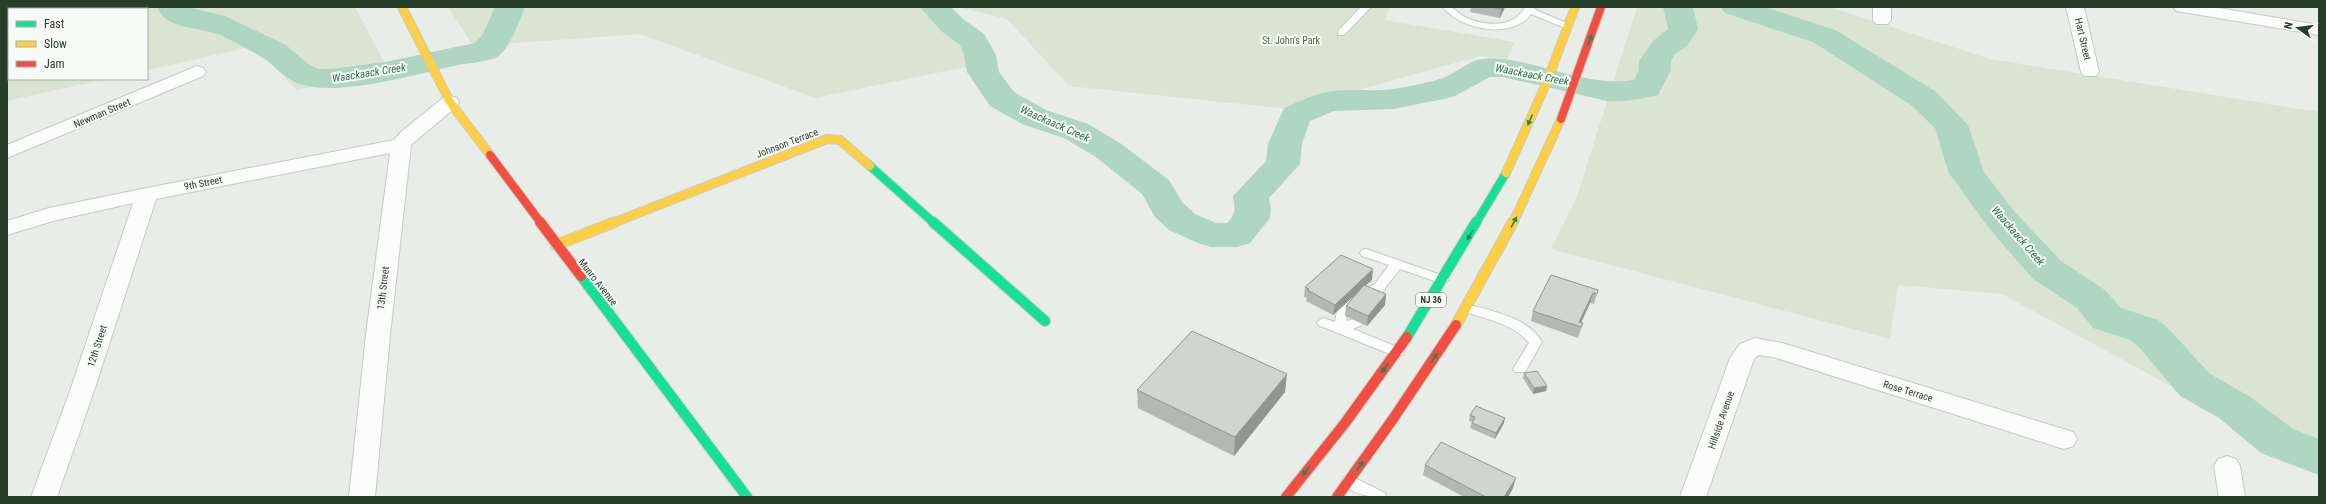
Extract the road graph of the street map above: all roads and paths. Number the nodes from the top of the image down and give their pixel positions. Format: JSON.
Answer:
{"nodes":[{"id":1,"x":402,"y":7,"type":"edge"},
{"id":2,"x":1366,"y":7,"type":"edge"},
{"id":3,"x":1448,"y":7,"type":"edge"},
{"id":4,"x":1575,"y":7,"type":"edge"},
{"id":5,"x":1601,"y":7,"type":"edge"},
{"id":6,"x":2075,"y":7,"type":"edge"},
{"id":7,"x":2182,"y":7,"type":"edge"},
{"id":8,"x":1529,"y":9,"type":"edge"},
{"id":9,"x":1568,"y":26,"type":"junction"},
{"id":10,"x":2319,"y":30,"type":"edge"},
{"id":11,"x":1341,"y":33,"type":"dead end"},
{"id":12,"x":197,"y":72,"type":"dead end"},
{"id":13,"x":2090,"y":72,"type":"dead end"},
{"id":14,"x":450,"y":102,"type":"junction"},
{"id":15,"x":401,"y":146,"type":"junction"},
{"id":16,"x":7,"y":152,"type":"edge"},
{"id":17,"x":147,"y":194,"type":"junction"},
{"id":18,"x":7,"y":228,"type":"edge"},
{"id":19,"x":556,"y":245,"type":"junction"},
{"id":20,"x":1366,"y":253,"type":"dead end"},
{"id":21,"x":1397,"y":264,"type":"junction"},
{"id":22,"x":1443,"y":280,"type":"junction"},
{"id":23,"x":1379,"y":287,"type":"junction"},
{"id":24,"x":1374,"y":300,"type":"edge"},
{"id":25,"x":1466,"y":308,"type":"junction"},
{"id":26,"x":1045,"y":321,"type":"dead end"},
{"id":27,"x":1323,"y":322,"type":"dead end"},
{"id":28,"x":1356,"y":322,"type":"edge"},
{"id":29,"x":1341,"y":329,"type":"junction"},
{"id":30,"x":1752,"y":346,"type":"joint"},
{"id":31,"x":1397,"y":352,"type":"junction"},
{"id":32,"x":1520,"y":369,"type":"dead end"},
{"id":33,"x":2064,"y":439,"type":"dead end"},
{"id":34,"x":2227,"y":466,"type":"dead end"},
{"id":35,"x":1349,"y":481,"type":"junction"},
{"id":36,"x":44,"y":497,"type":"edge"},
{"id":37,"x":362,"y":497,"type":"edge"},
{"id":38,"x":747,"y":497,"type":"edge"},
{"id":39,"x":1286,"y":497,"type":"edge"},
{"id":40,"x":1337,"y":497,"type":"edge"},
{"id":41,"x":1380,"y":497,"type":"edge"},
{"id":42,"x":1693,"y":497,"type":"edge"},
{"id":43,"x":2232,"y":497,"type":"edge"}],
"edges":[{"from":1,"to":14,"type":"main road","name":"Munro Avenue"},
{"from":2,"to":11,"type":"lane"},
{"from":3,"to":8,"type":"lane"},
{"from":4,"to":9,"type":"main road","number":"NJ 36"},
{"from":25,"to":5,"type":"main road","one_way":true},
{"from":6,"to":13,"type":"street","name":"Hart Street"},
{"from":7,"to":10,"type":"street"},
{"from":8,"to":9,"type":"lane"},
{"from":9,"to":22,"type":"main road","number":"NJ 36","one_way":true},
{"from":12,"to":16,"type":"street","name":"Newman Street"},
{"from":14,"to":15,"type":"street"},
{"from":14,"to":19,"type":"main road","name":"Munro Avenue"},
{"from":15,"to":17,"type":"street","name":"9th Street"},
{"from":15,"to":37,"type":"street","name":"13th Street"},
{"from":17,"to":18,"type":"street","name":"9th Street"},
{"from":17,"to":36,"type":"street","name":"12th Street"},
{"from":19,"to":26,"type":"main road","name":"Johnson Terrace"},
{"from":19,"to":38,"type":"main road","name":"Munro Avenue"},
{"from":20,"to":21,"type":"lane"},
{"from":21,"to":22,"type":"lane"},
{"from":21,"to":23,"type":"lane"},
{"from":22,"to":31,"type":"main road","number":"NJ 36"},
{"from":23,"to":24,"type":"lane"},
{"from":23,"to":29,"type":"lane"},
{"from":25,"to":32,"type":"lane"},
{"from":35,"to":25,"type":"main road","one_way":true},
{"from":27,"to":29,"type":"lane"},
{"from":28,"to":29,"type":"lane"},
{"from":29,"to":31,"type":"lane"},
{"from":30,"to":33,"type":"street","name":"Rose Terrace"},
{"from":30,"to":42,"type":"street","name":"Hillside Avenue"},
{"from":31,"to":39,"type":"main road","number":"NJ 36","one_way":true},
{"from":34,"to":43,"type":"street"},
{"from":35,"to":40,"type":"main road"},
{"from":35,"to":41,"type":"lane"}]}
